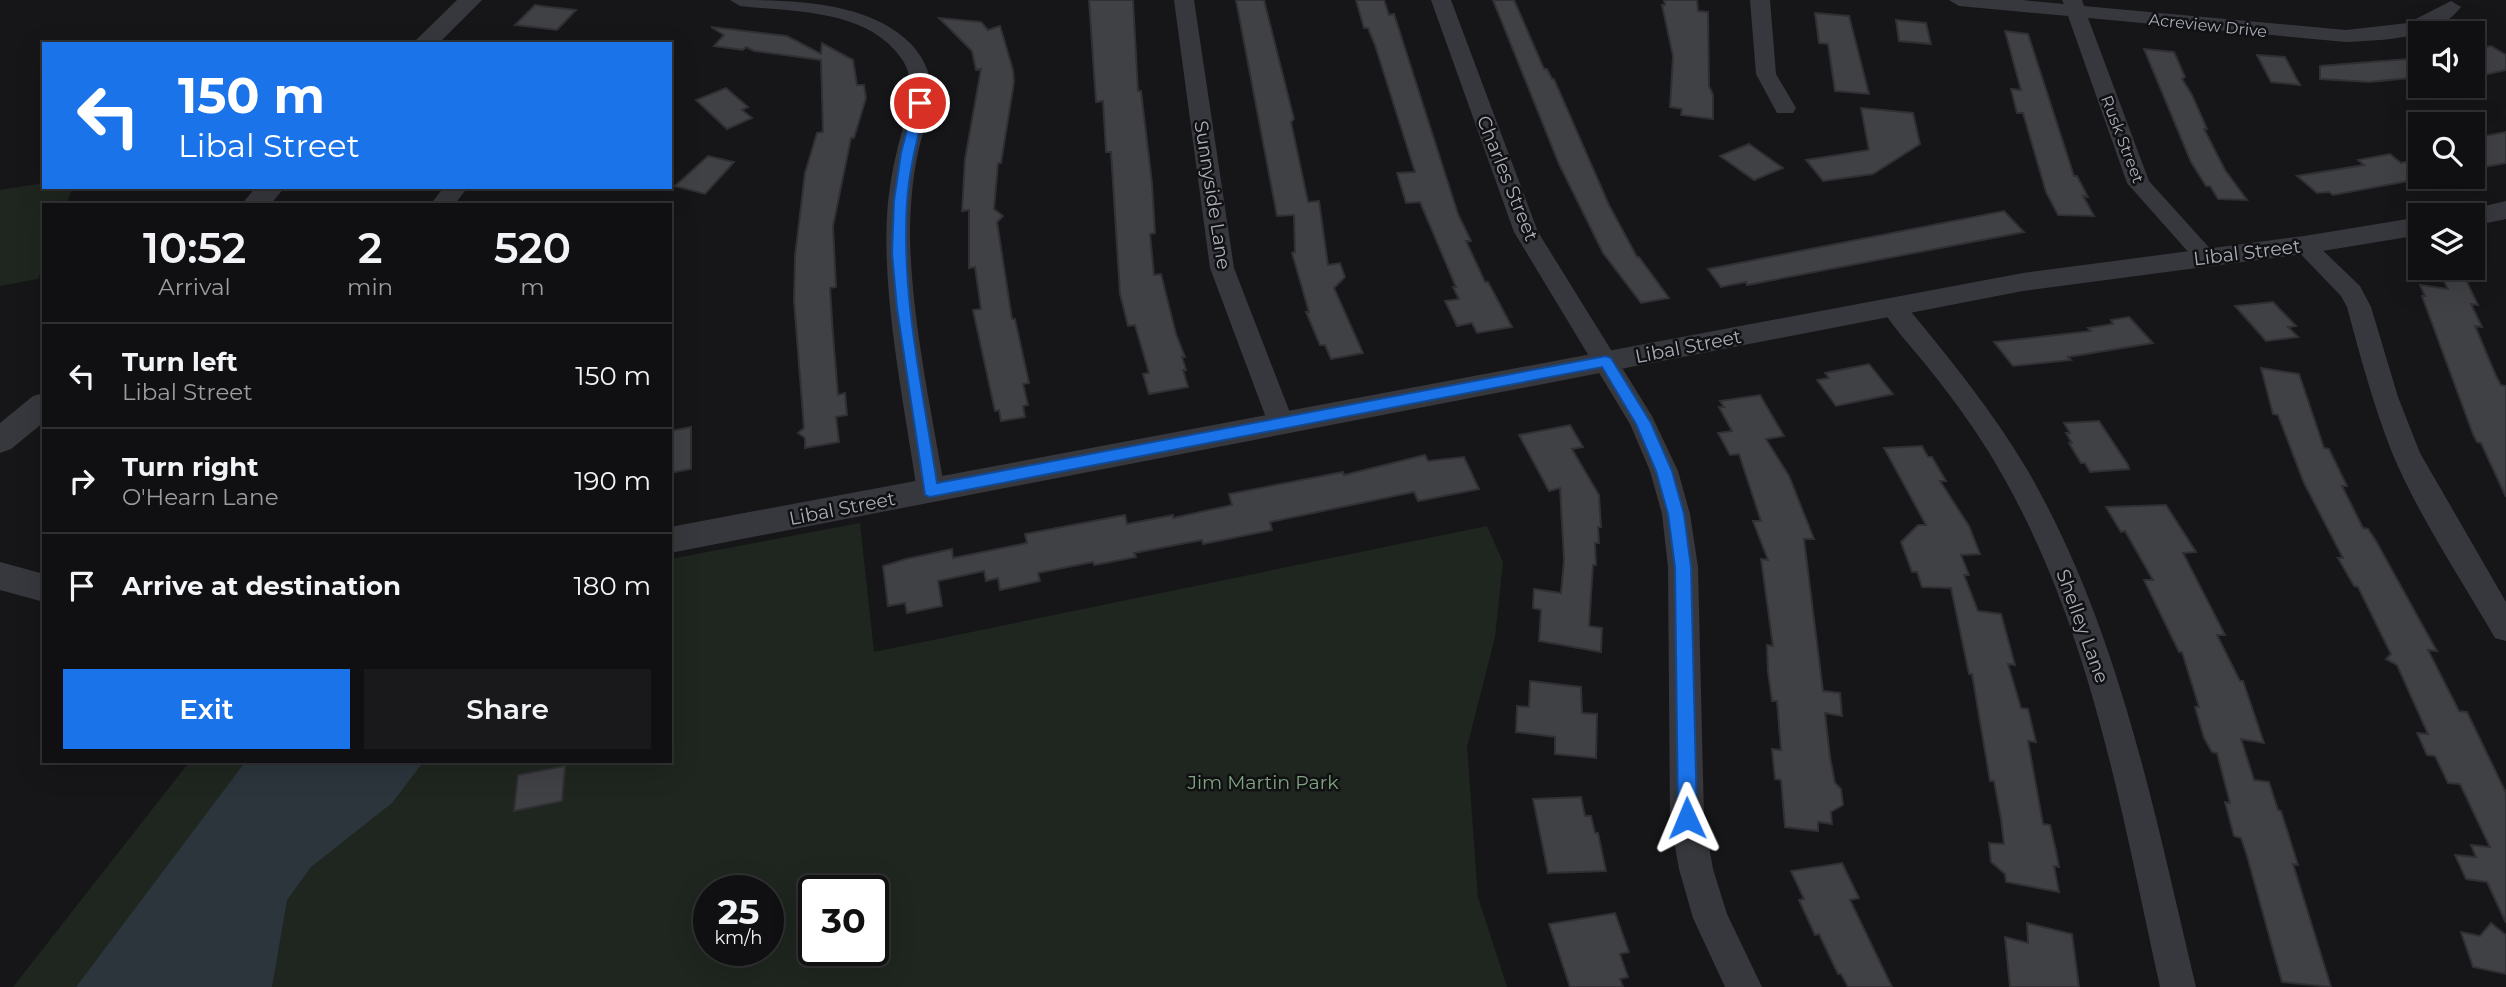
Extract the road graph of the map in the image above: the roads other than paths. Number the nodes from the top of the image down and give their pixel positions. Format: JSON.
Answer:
{"nodes":[{"id":1,"x":470,"y":0,"type":"edge"},
{"id":2,"x":740,"y":0,"type":"edge"},
{"id":3,"x":1184,"y":0,"type":"edge"},
{"id":4,"x":1441,"y":0,"type":"edge"},
{"id":5,"x":1760,"y":0,"type":"edge"},
{"id":6,"x":1959,"y":0,"type":"edge"},
{"id":7,"x":2074,"y":6,"type":"edge"},
{"id":8,"x":2451,"y":7,"type":"dead end"},
{"id":9,"x":426,"y":42,"type":"edge"},
{"id":10,"x":1785,"y":108,"type":"dead end"},
{"id":11,"x":270,"y":189,"type":"edge"},
{"id":12,"x":455,"y":189,"type":"edge"},
{"id":13,"x":256,"y":203,"type":"edge"},
{"id":14,"x":443,"y":203,"type":"edge"},
{"id":15,"x":2506,"y":210,"type":"edge"},
{"id":16,"x":2485,"y":214,"type":"edge"},
{"id":17,"x":2408,"y":228,"type":"edge"},
{"id":18,"x":2304,"y":245,"type":"junction"},
{"id":19,"x":2206,"y":258,"type":"junction"},
{"id":20,"x":1893,"y":307,"type":"junction"},
{"id":21,"x":1606,"y":362,"type":"junction"},
{"id":22,"x":36,"y":411,"type":"edge"},
{"id":23,"x":1281,"y":424,"type":"junction"},
{"id":24,"x":0,"y":441,"type":"edge"},
{"id":25,"x":0,"y":451,"type":"edge"},
{"id":26,"x":930,"y":491,"type":"junction"},
{"id":27,"x":672,"y":540,"type":"edge"},
{"id":28,"x":0,"y":576,"type":"edge"},
{"id":29,"x":42,"y":587,"type":"edge"},
{"id":30,"x":0,"y":592,"type":"edge"},
{"id":31,"x":42,"y":594,"type":"edge"},
{"id":32,"x":2506,"y":629,"type":"edge"},
{"id":33,"x":1744,"y":987,"type":"edge"},
{"id":34,"x":2178,"y":987,"type":"edge"}],
"edges":[{"from":1,"to":9,"type":"street"},
{"from":2,"to":26,"type":"street"},
{"from":3,"to":23,"type":"street","name":"Sunnyside Lane"},
{"from":4,"to":21,"type":"street","name":"Charles Street"},
{"from":5,"to":10,"type":"street"},
{"from":6,"to":7,"type":"street","name":"Acreview Drive"},
{"from":7,"to":8,"type":"street","name":"Acreview Drive"},
{"from":7,"to":19,"type":"street","name":"Rusk Street"},
{"from":11,"to":13,"type":"street"},
{"from":12,"to":14,"type":"street"},
{"from":15,"to":16,"type":"street"},
{"from":17,"to":18,"type":"street","name":"Libal Street"},
{"from":18,"to":19,"type":"street","name":"Libal Street"},
{"from":18,"to":32,"type":"street"},
{"from":19,"to":20,"type":"street","name":"Libal Street"},
{"from":20,"to":21,"type":"street","name":"Libal Street"},
{"from":20,"to":34,"type":"street","name":"Shelley Lane"},
{"from":21,"to":23,"type":"street","name":"Libal Street"},
{"from":21,"to":33,"type":"street","name":"Charles Street"},
{"from":22,"to":24,"type":"street"},
{"from":22,"to":25,"type":"street"},
{"from":23,"to":26,"type":"street","name":"Libal Street"},
{"from":26,"to":27,"type":"street","name":"Libal Street"},
{"from":28,"to":29,"type":"street"},
{"from":30,"to":31,"type":"street"}]}
